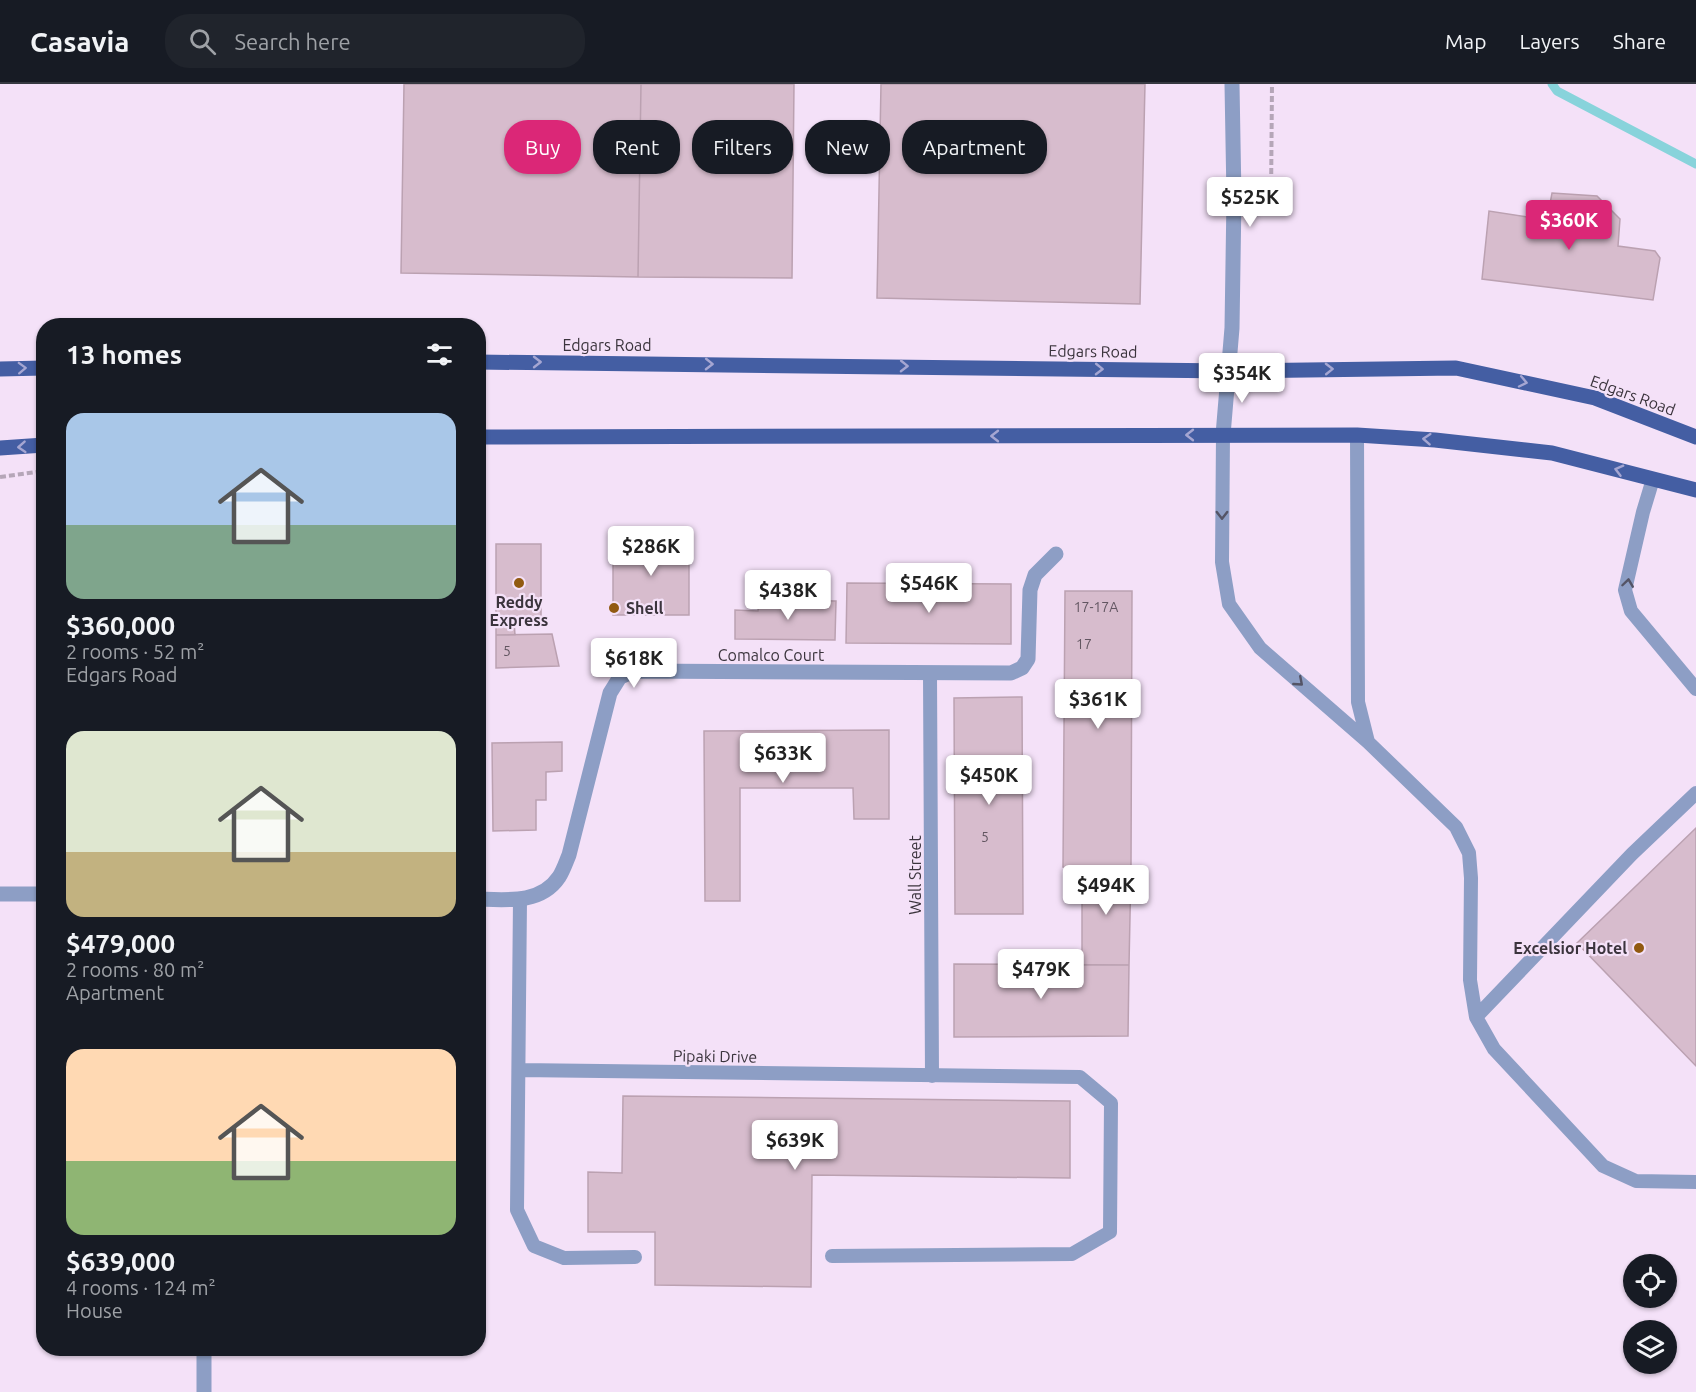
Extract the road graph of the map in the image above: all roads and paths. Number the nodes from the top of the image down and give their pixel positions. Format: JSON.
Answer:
{"nodes":[{"id":1,"x":1232,"y":84,"type":"edge"},
{"id":2,"x":1272,"y":84,"type":"edge"},
{"id":3,"x":1271,"y":201,"type":"dead end"},
{"id":4,"x":486,"y":362,"type":"edge"},
{"id":5,"x":36,"y":368,"type":"edge"},
{"id":6,"x":0,"y":369,"type":"edge"},
{"id":7,"x":1228,"y":371,"type":"junction"},
{"id":8,"x":1223,"y":435,"type":"junction"},
{"id":9,"x":1357,"y":435,"type":"junction"},
{"id":10,"x":486,"y":437,"type":"edge"},
{"id":11,"x":1696,"y":437,"type":"edge"},
{"id":12,"x":36,"y":446,"type":"edge"},
{"id":13,"x":0,"y":448,"type":"edge"},
{"id":14,"x":36,"y":472,"type":"edge"},
{"id":15,"x":0,"y":477,"type":"edge"},
{"id":16,"x":1653,"y":479,"type":"junction"},
{"id":17,"x":1696,"y":490,"type":"edge"},
{"id":18,"x":1056,"y":554,"type":"dead end"},
{"id":19,"x":930,"y":674,"type":"junction"},
{"id":20,"x":1696,"y":690,"type":"edge"},
{"id":21,"x":1368,"y":742,"type":"junction"},
{"id":22,"x":1696,"y":793,"type":"edge"},
{"id":23,"x":0,"y":894,"type":"edge"},
{"id":24,"x":36,"y":894,"type":"edge"},
{"id":25,"x":486,"y":899,"type":"edge"},
{"id":26,"x":520,"y":900,"type":"junction"},
{"id":27,"x":1476,"y":1017,"type":"junction"},
{"id":28,"x":519,"y":1070,"type":"junction"},
{"id":29,"x":932,"y":1076,"type":"junction"},
{"id":30,"x":1696,"y":1182,"type":"edge"},
{"id":31,"x":832,"y":1256,"type":"dead end"},
{"id":32,"x":635,"y":1257,"type":"dead end"},
{"id":33,"x":204,"y":1356,"type":"edge"},
{"id":34,"x":204,"y":1392,"type":"edge"}],
"edges":[{"from":1,"to":7,"type":"street"},
{"from":2,"to":3,"type":"path"},
{"from":4,"to":7,"type":"main road","name":"Edgars Road","one_way":true},
{"from":6,"to":5,"type":"main road","one_way":true},
{"from":7,"to":8,"type":"street"},
{"from":7,"to":11,"type":"main road","name":"Edgars Road","one_way":true},
{"from":8,"to":9,"type":"main road"},
{"from":8,"to":10,"type":"main road","one_way":true},
{"from":8,"to":21,"type":"lane","one_way":true},
{"from":16,"to":9,"type":"main road","one_way":true},
{"from":9,"to":21,"type":"lane"},
{"from":12,"to":13,"type":"main road","one_way":true},
{"from":14,"to":15,"type":"path"},
{"from":16,"to":17,"type":"main road"},
{"from":20,"to":16,"type":"lane","one_way":true},
{"from":18,"to":19,"type":"street","name":"Comalco Court"},
{"from":19,"to":26,"type":"street","name":"Comalco Court"},
{"from":19,"to":29,"type":"lane","name":"Wall Street"},
{"from":21,"to":27,"type":"lane"},
{"from":22,"to":27,"type":"lane"},
{"from":23,"to":24,"type":"street"},
{"from":25,"to":26,"type":"street","name":"Comalco Court"},
{"from":26,"to":28,"type":"lane"},
{"from":27,"to":30,"type":"lane"},
{"from":28,"to":29,"type":"lane","name":"Pipaki Drive"},
{"from":28,"to":32,"type":"lane"},
{"from":29,"to":31,"type":"lane","name":"Pipaki Drive"},
{"from":33,"to":34,"type":"street"}]}
